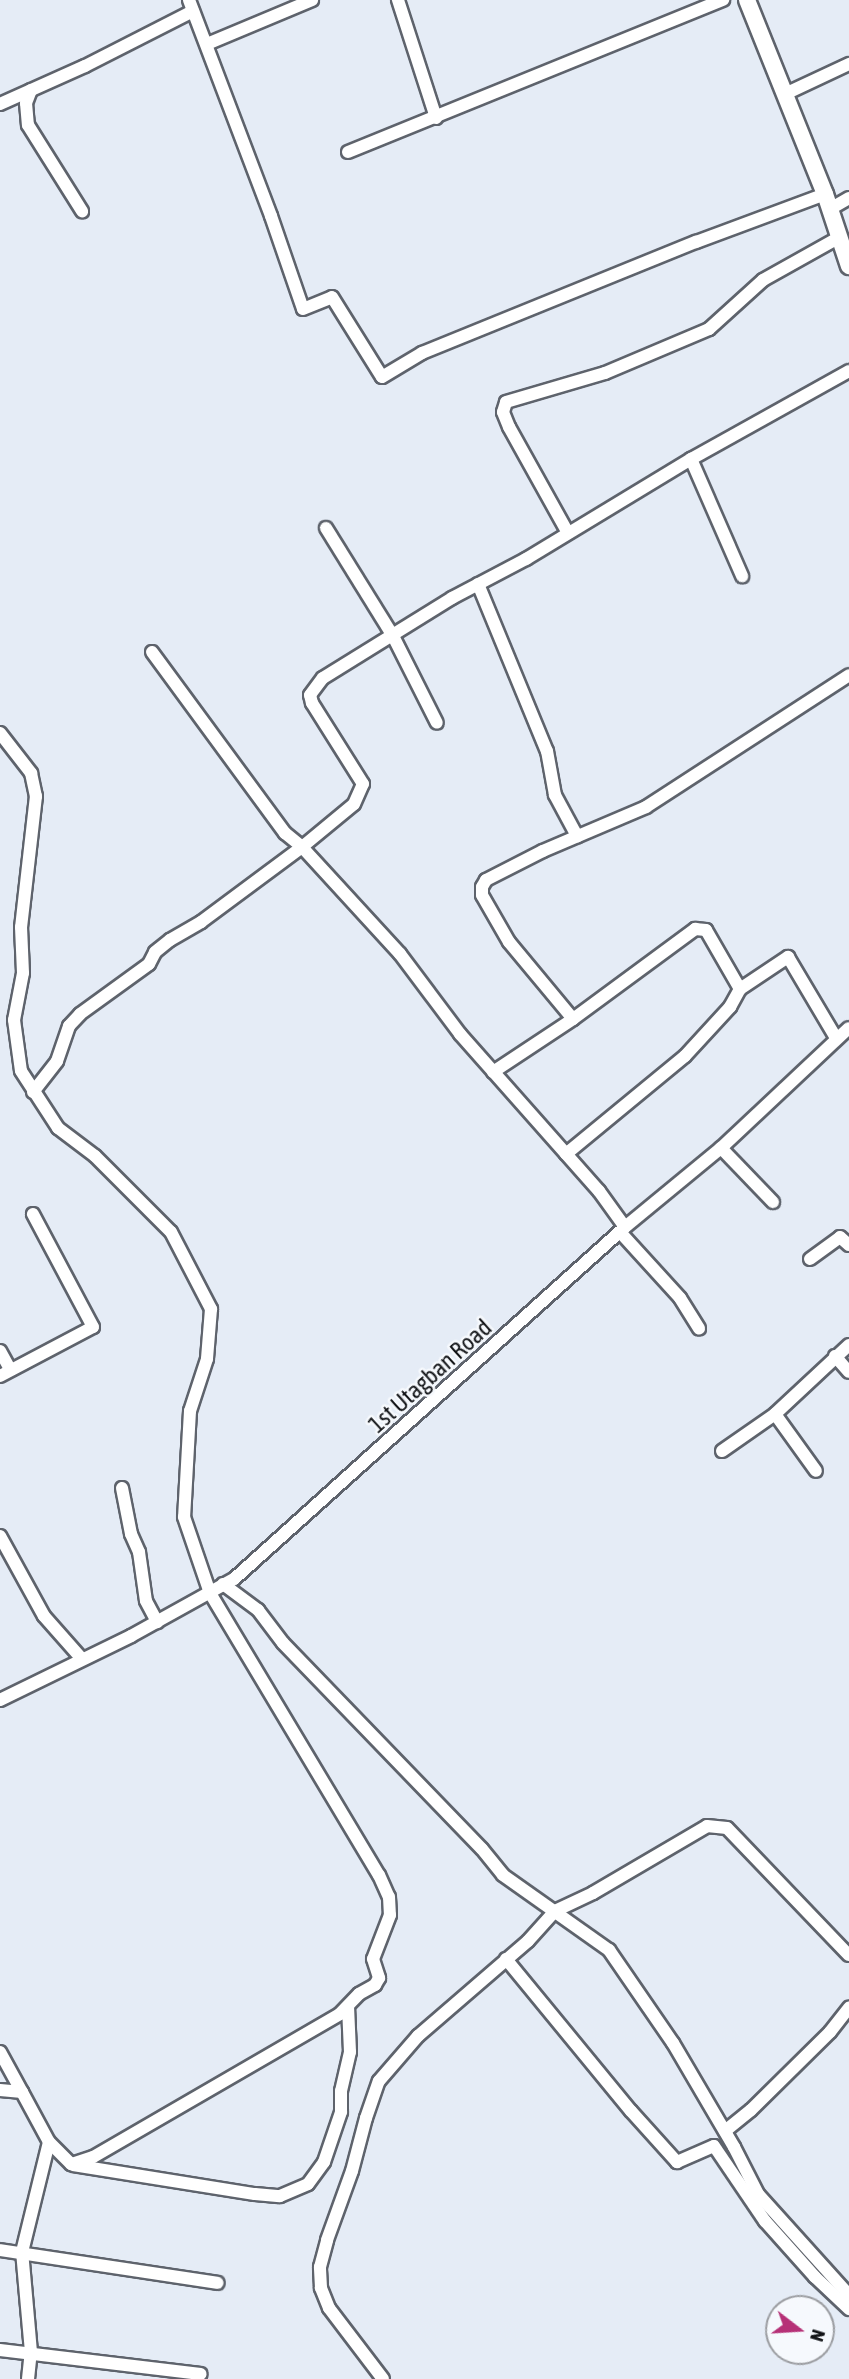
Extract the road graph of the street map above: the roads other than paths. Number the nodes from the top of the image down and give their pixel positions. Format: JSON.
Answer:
{"nodes":[{"id":1,"x":398,"y":0,"type":"edge"},
{"id":2,"x":723,"y":0,"type":"edge"},
{"id":3,"x":747,"y":0,"type":"edge"},
{"id":4,"x":308,"y":1,"type":"edge"},
{"id":5,"x":191,"y":5,"type":"edge"},
{"id":6,"x":207,"y":44,"type":"junction"},
{"id":7,"x":849,"y":64,"type":"edge"},
{"id":8,"x":31,"y":90,"type":"junction"},
{"id":9,"x":785,"y":94,"type":"junction"},
{"id":10,"x":0,"y":104,"type":"edge"},
{"id":11,"x":436,"y":118,"type":"junction"},
{"id":12,"x":348,"y":152,"type":"dead end"},
{"id":13,"x":849,"y":198,"type":"edge"},
{"id":14,"x":828,"y":201,"type":"junction"},
{"id":15,"x":82,"y":211,"type":"dead end"},
{"id":16,"x":838,"y":238,"type":"junction"},
{"id":17,"x":849,"y":266,"type":"edge"},
{"id":18,"x":849,"y":371,"type":"edge"},
{"id":19,"x":691,"y":459,"type":"junction"},
{"id":20,"x":326,"y":528,"type":"dead end"},
{"id":21,"x":568,"y":533,"type":"junction"},
{"id":22,"x":742,"y":576,"type":"dead end"},
{"id":23,"x":478,"y":584,"type":"junction"},
{"id":24,"x":393,"y":636,"type":"junction"},
{"id":25,"x":152,"y":652,"type":"dead end"},
{"id":26,"x":849,"y":675,"type":"edge"},
{"id":27,"x":437,"y":723,"type":"dead end"},
{"id":28,"x":0,"y":733,"type":"edge"},
{"id":29,"x":577,"y":836,"type":"junction"},
{"id":30,"x":302,"y":847,"type":"junction"},
{"id":31,"x":740,"y":989,"type":"junction"},
{"id":32,"x":573,"y":1019,"type":"junction"},
{"id":33,"x":849,"y":1028,"type":"edge"},
{"id":34,"x":836,"y":1038,"type":"junction"},
{"id":35,"x":493,"y":1072,"type":"junction"},
{"id":36,"x":33,"y":1092,"type":"junction"},
{"id":37,"x":721,"y":1148,"type":"junction"},
{"id":38,"x":566,"y":1154,"type":"junction"},
{"id":39,"x":773,"y":1202,"type":"dead end"},
{"id":40,"x":33,"y":1214,"type":"dead end"},
{"id":41,"x":623,"y":1230,"type":"junction"},
{"id":42,"x":849,"y":1245,"type":"edge"},
{"id":43,"x":810,"y":1259,"type":"dead end"},
{"id":44,"x":699,"y":1328,"type":"dead end"},
{"id":45,"x":849,"y":1345,"type":"edge"},
{"id":46,"x":0,"y":1351,"type":"edge"},
{"id":47,"x":835,"y":1356,"type":"junction"},
{"id":48,"x":849,"y":1372,"type":"edge"},
{"id":49,"x":5,"y":1373,"type":"edge"},
{"id":50,"x":775,"y":1414,"type":"junction"},
{"id":51,"x":722,"y":1451,"type":"dead end"},
{"id":52,"x":816,"y":1471,"type":"dead end"},
{"id":53,"x":122,"y":1489,"type":"dead end"},
{"id":54,"x":0,"y":1536,"type":"edge"},
{"id":55,"x":223,"y":1584,"type":"junction"},
{"id":56,"x":210,"y":1593,"type":"junction"},
{"id":57,"x":157,"y":1622,"type":"junction"},
{"id":58,"x":82,"y":1659,"type":"junction"},
{"id":59,"x":0,"y":1700,"type":"edge"},
{"id":60,"x":555,"y":1911,"type":"junction"},
{"id":61,"x":849,"y":1955,"type":"edge"},
{"id":62,"x":506,"y":1959,"type":"junction"},
{"id":63,"x":348,"y":2006,"type":"junction"},
{"id":64,"x":849,"y":2008,"type":"edge"},
{"id":65,"x":0,"y":2052,"type":"edge"},
{"id":66,"x":0,"y":2090,"type":"edge"},
{"id":67,"x":22,"y":2092,"type":"junction"},
{"id":68,"x":725,"y":2131,"type":"junction"},
{"id":69,"x":49,"y":2142,"type":"junction"},
{"id":70,"x":71,"y":2164,"type":"junction"},
{"id":71,"x":0,"y":2250,"type":"edge"},
{"id":72,"x":22,"y":2252,"type":"junction"},
{"id":73,"x":218,"y":2284,"type":"dead end"},
{"id":74,"x":849,"y":2294,"type":"edge"},
{"id":75,"x":849,"y":2309,"type":"edge"},
{"id":76,"x":0,"y":2350,"type":"edge"},
{"id":77,"x":31,"y":2352,"type":"junction"},
{"id":78,"x":201,"y":2374,"type":"dead end"},
{"id":79,"x":28,"y":2379,"type":"edge"},
{"id":80,"x":383,"y":2379,"type":"edge"}],
"edges":[{"from":1,"to":11,"type":"street"},
{"from":2,"to":11,"type":"street"},
{"from":3,"to":9,"type":"main road"},
{"from":4,"to":6,"type":"street"},
{"from":5,"to":6,"type":"street"},
{"from":5,"to":8,"type":"street"},
{"from":6,"to":14,"type":"street"},
{"from":7,"to":9,"type":"street"},
{"from":8,"to":10,"type":"street"},
{"from":8,"to":15,"type":"street"},
{"from":9,"to":14,"type":"main road"},
{"from":11,"to":12,"type":"street"},
{"from":13,"to":14,"type":"street"},
{"from":14,"to":16,"type":"main road"},
{"from":16,"to":17,"type":"main road"},
{"from":16,"to":21,"type":"street"},
{"from":18,"to":19,"type":"street"},
{"from":19,"to":21,"type":"street"},
{"from":19,"to":22,"type":"street"},
{"from":20,"to":24,"type":"street"},
{"from":21,"to":23,"type":"street"},
{"from":23,"to":24,"type":"street"},
{"from":23,"to":29,"type":"street"},
{"from":24,"to":27,"type":"street"},
{"from":24,"to":30,"type":"street"},
{"from":25,"to":30,"type":"street"},
{"from":26,"to":29,"type":"street"},
{"from":28,"to":36,"type":"street"},
{"from":29,"to":32,"type":"street"},
{"from":30,"to":35,"type":"street"},
{"from":30,"to":36,"type":"street"},
{"from":31,"to":32,"type":"street"},
{"from":31,"to":34,"type":"street"},
{"from":31,"to":38,"type":"street"},
{"from":32,"to":35,"type":"street"},
{"from":33,"to":34,"type":"street","name":"1st Utagban Road"},
{"from":34,"to":37,"type":"street","name":"1st Utagban Road"},
{"from":35,"to":38,"type":"street"},
{"from":36,"to":56,"type":"street"},
{"from":37,"to":39,"type":"street"},
{"from":37,"to":41,"type":"street","name":"1st Utagban Road"},
{"from":38,"to":41,"type":"street"},
{"from":40,"to":49,"type":"street"},
{"from":41,"to":44,"type":"street"},
{"from":41,"to":55,"type":"street","name":"1st Utagban Road"},
{"from":42,"to":43,"type":"street"},
{"from":45,"to":47,"type":"street"},
{"from":46,"to":49,"type":"street"},
{"from":47,"to":48,"type":"street"},
{"from":47,"to":50,"type":"street"},
{"from":50,"to":51,"type":"street"},
{"from":50,"to":52,"type":"street"},
{"from":53,"to":57,"type":"street"},
{"from":54,"to":58,"type":"street"},
{"from":55,"to":56,"type":"street","name":"1st Utagban Road"},
{"from":55,"to":60,"type":"street"},
{"from":56,"to":57,"type":"street","name":"1st Utagban Road"},
{"from":56,"to":63,"type":"street"},
{"from":57,"to":58,"type":"street","name":"1st Utagban Road"},
{"from":58,"to":59,"type":"street","name":"1st Utagban Road"},
{"from":60,"to":61,"type":"street"},
{"from":60,"to":62,"type":"street"},
{"from":60,"to":68,"type":"street"},
{"from":62,"to":75,"type":"street"},
{"from":62,"to":80,"type":"street"},
{"from":63,"to":70,"type":"street"},
{"from":63,"to":70,"type":"street"},
{"from":64,"to":68,"type":"street"},
{"from":65,"to":67,"type":"street"},
{"from":66,"to":67,"type":"street"},
{"from":67,"to":69,"type":"street"},
{"from":68,"to":74,"type":"street"},
{"from":69,"to":70,"type":"street"},
{"from":69,"to":72,"type":"street"},
{"from":71,"to":72,"type":"street"},
{"from":72,"to":73,"type":"street"},
{"from":72,"to":77,"type":"street"},
{"from":76,"to":77,"type":"street"},
{"from":77,"to":78,"type":"street"},
{"from":77,"to":79,"type":"street"}]}
